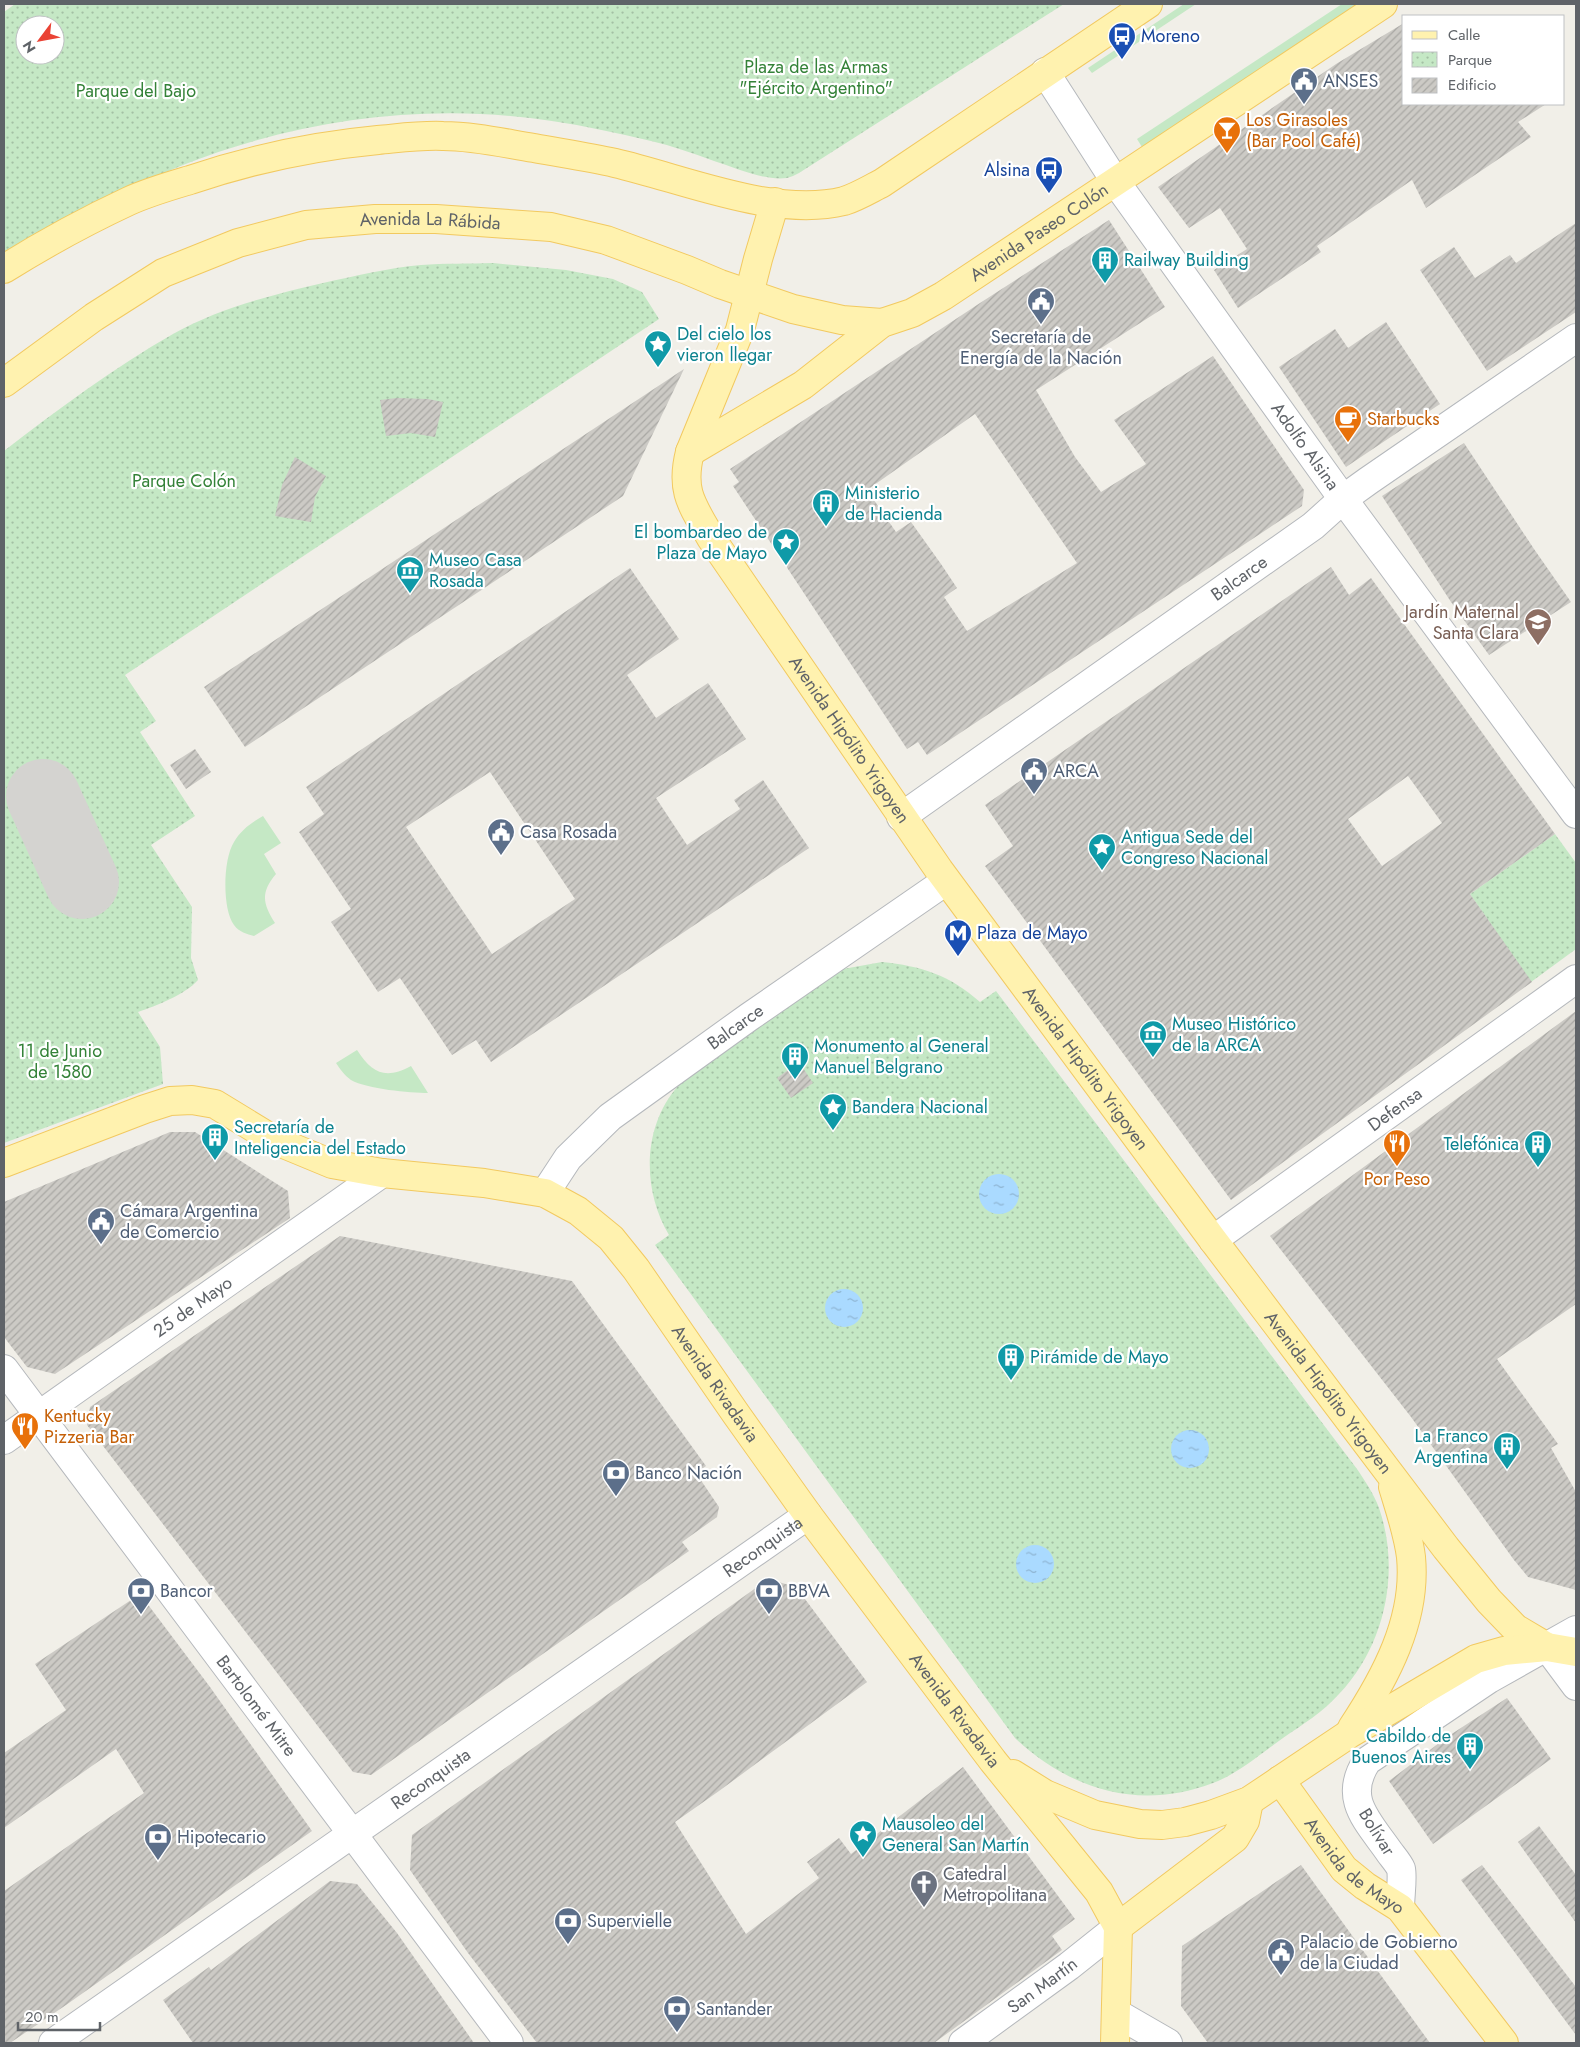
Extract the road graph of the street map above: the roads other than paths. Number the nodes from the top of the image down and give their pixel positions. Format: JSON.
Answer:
{"nodes":[{"id":1,"x":1148,"y":4,"type":"edge"},
{"id":2,"x":1383,"y":4,"type":"edge"},
{"id":3,"x":1045,"y":72,"type":"junction"},
{"id":4,"x":1115,"y":181,"type":"junction"},
{"id":5,"x":775,"y":202,"type":"junction"},
{"id":6,"x":4,"y":269,"type":"edge"},
{"id":7,"x":749,"y":295,"type":"junction"},
{"id":8,"x":882,"y":323,"type":"junction"},
{"id":9,"x":1576,"y":338,"type":"edge"},
{"id":10,"x":4,"y":383,"type":"edge"},
{"id":11,"x":690,"y":452,"type":"junction"},
{"id":12,"x":1344,"y":499,"type":"junction"},
{"id":13,"x":1576,"y":814,"type":"edge"},
{"id":14,"x":901,"y":817,"type":"junction"},
{"id":15,"x":946,"y":881,"type":"junction"},
{"id":16,"x":1576,"y":979,"type":"edge"},
{"id":17,"x":4,"y":1163,"type":"edge"},
{"id":18,"x":382,"y":1173,"type":"junction"},
{"id":19,"x":545,"y":1193,"type":"junction"},
{"id":20,"x":1213,"y":1240,"type":"junction"},
{"id":21,"x":4,"y":1369,"type":"edge"},
{"id":22,"x":40,"y":1416,"type":"junction"},
{"id":23,"x":4,"y":1440,"type":"edge"},
{"id":24,"x":1387,"y":1469,"type":"junction"},
{"id":25,"x":808,"y":1514,"type":"junction"},
{"id":26,"x":1576,"y":1630,"type":"edge"},
{"id":27,"x":1547,"y":1647,"type":"junction"},
{"id":28,"x":1576,"y":1652,"type":"edge"},
{"id":29,"x":1576,"y":1686,"type":"edge"},
{"id":30,"x":1348,"y":1734,"type":"junction"},
{"id":31,"x":993,"y":1761,"type":"junction"},
{"id":32,"x":1280,"y":1780,"type":"junction"},
{"id":33,"x":1249,"y":1801,"type":"junction"},
{"id":34,"x":352,"y":1833,"type":"junction"},
{"id":35,"x":1400,"y":1908,"type":"junction"},
{"id":36,"x":1118,"y":1927,"type":"junction"},
{"id":37,"x":1116,"y":2013,"type":"junction"},
{"id":38,"x":53,"y":2043,"type":"edge"},
{"id":39,"x":508,"y":2043,"type":"edge"},
{"id":40,"x":964,"y":2043,"type":"edge"},
{"id":41,"x":1115,"y":2043,"type":"edge"},
{"id":42,"x":1168,"y":2043,"type":"edge"},
{"id":43,"x":1504,"y":2043,"type":"edge"}],
"edges":[{"from":1,"to":3,"type":"main road"},
{"from":2,"to":4,"type":"main road","name":"Avenida Paseo Colón"},
{"from":3,"to":4,"type":"street","name":"Adolfo Alsina"},
{"from":3,"to":5,"type":"main road"},
{"from":4,"to":8,"type":"main road","name":"Avenida Paseo Colón"},
{"from":4,"to":12,"type":"street","name":"Adolfo Alsina"},
{"from":5,"to":6,"type":"main road"},
{"from":5,"to":7,"type":"main road","name":"Avenida Hipólito Yrigoyen"},
{"from":7,"to":8,"type":"main road","name":"Avenida La Rábida"},
{"from":7,"to":10,"type":"main road","name":"Avenida La Rábida"},
{"from":7,"to":11,"type":"main road","name":"Avenida Hipólito Yrigoyen"},
{"from":8,"to":11,"type":"main road","name":"Avenida Paseo Colón"},
{"from":9,"to":12,"type":"street","name":"Balcarce"},
{"from":11,"to":14,"type":"main road","name":"Avenida Hipólito Yrigoyen"},
{"from":12,"to":13,"type":"street","name":"Adolfo Alsina"},
{"from":12,"to":14,"type":"street","name":"Balcarce"},
{"from":14,"to":15,"type":"main road","name":"Avenida Hipólito Yrigoyen"},
{"from":15,"to":19,"type":"street","name":"Balcarce"},
{"from":15,"to":20,"type":"main road","name":"Avenida Hipólito Yrigoyen"},
{"from":16,"to":20,"type":"street","name":"Defensa"},
{"from":17,"to":18,"type":"main road","name":"Avenida Rivadavia"},
{"from":18,"to":19,"type":"main road","name":"Avenida Rivadavia"},
{"from":18,"to":22,"type":"street","name":"25 de Mayo"},
{"from":19,"to":25,"type":"main road","name":"Avenida Rivadavia"},
{"from":20,"to":24,"type":"main road","name":"Avenida Hipólito Yrigoyen"},
{"from":21,"to":22,"type":"street","name":"Bartolomé Mitre"},
{"from":22,"to":23,"type":"street","name":"25 de Mayo"},
{"from":22,"to":34,"type":"street","name":"Bartolomé Mitre"},
{"from":24,"to":27,"type":"main road","name":"Avenida Hipólito Yrigoyen"},
{"from":24,"to":30,"type":"main road","name":"Bolívar"},
{"from":25,"to":31,"type":"main road","name":"Avenida Rivadavia"},
{"from":25,"to":34,"type":"street","name":"Reconquista"},
{"from":26,"to":27,"type":"street","name":"Bolívar"},
{"from":27,"to":28,"type":"main road"},
{"from":27,"to":29,"type":"street"},
{"from":27,"to":30,"type":"main road","name":"Bolívar"},
{"from":27,"to":35,"type":"street","name":"Bolívar"},
{"from":30,"to":32,"type":"main road","name":"Bolívar"},
{"from":31,"to":33,"type":"main road","name":"Bolívar"},
{"from":31,"to":36,"type":"main road","name":"Avenida Rivadavia"},
{"from":32,"to":33,"type":"main road","name":"Bolívar"},
{"from":32,"to":35,"type":"main road","name":"Avenida de Mayo"},
{"from":33,"to":36,"type":"main road"},
{"from":34,"to":38,"type":"street","name":"Reconquista"},
{"from":34,"to":39,"type":"street","name":"Bartolomé Mitre"},
{"from":35,"to":43,"type":"main road","name":"Avenida de Mayo"},
{"from":36,"to":37,"type":"main road"},
{"from":36,"to":40,"type":"street","name":"San Martín"},
{"from":37,"to":41,"type":"main road"},
{"from":37,"to":42,"type":"street"}]}
